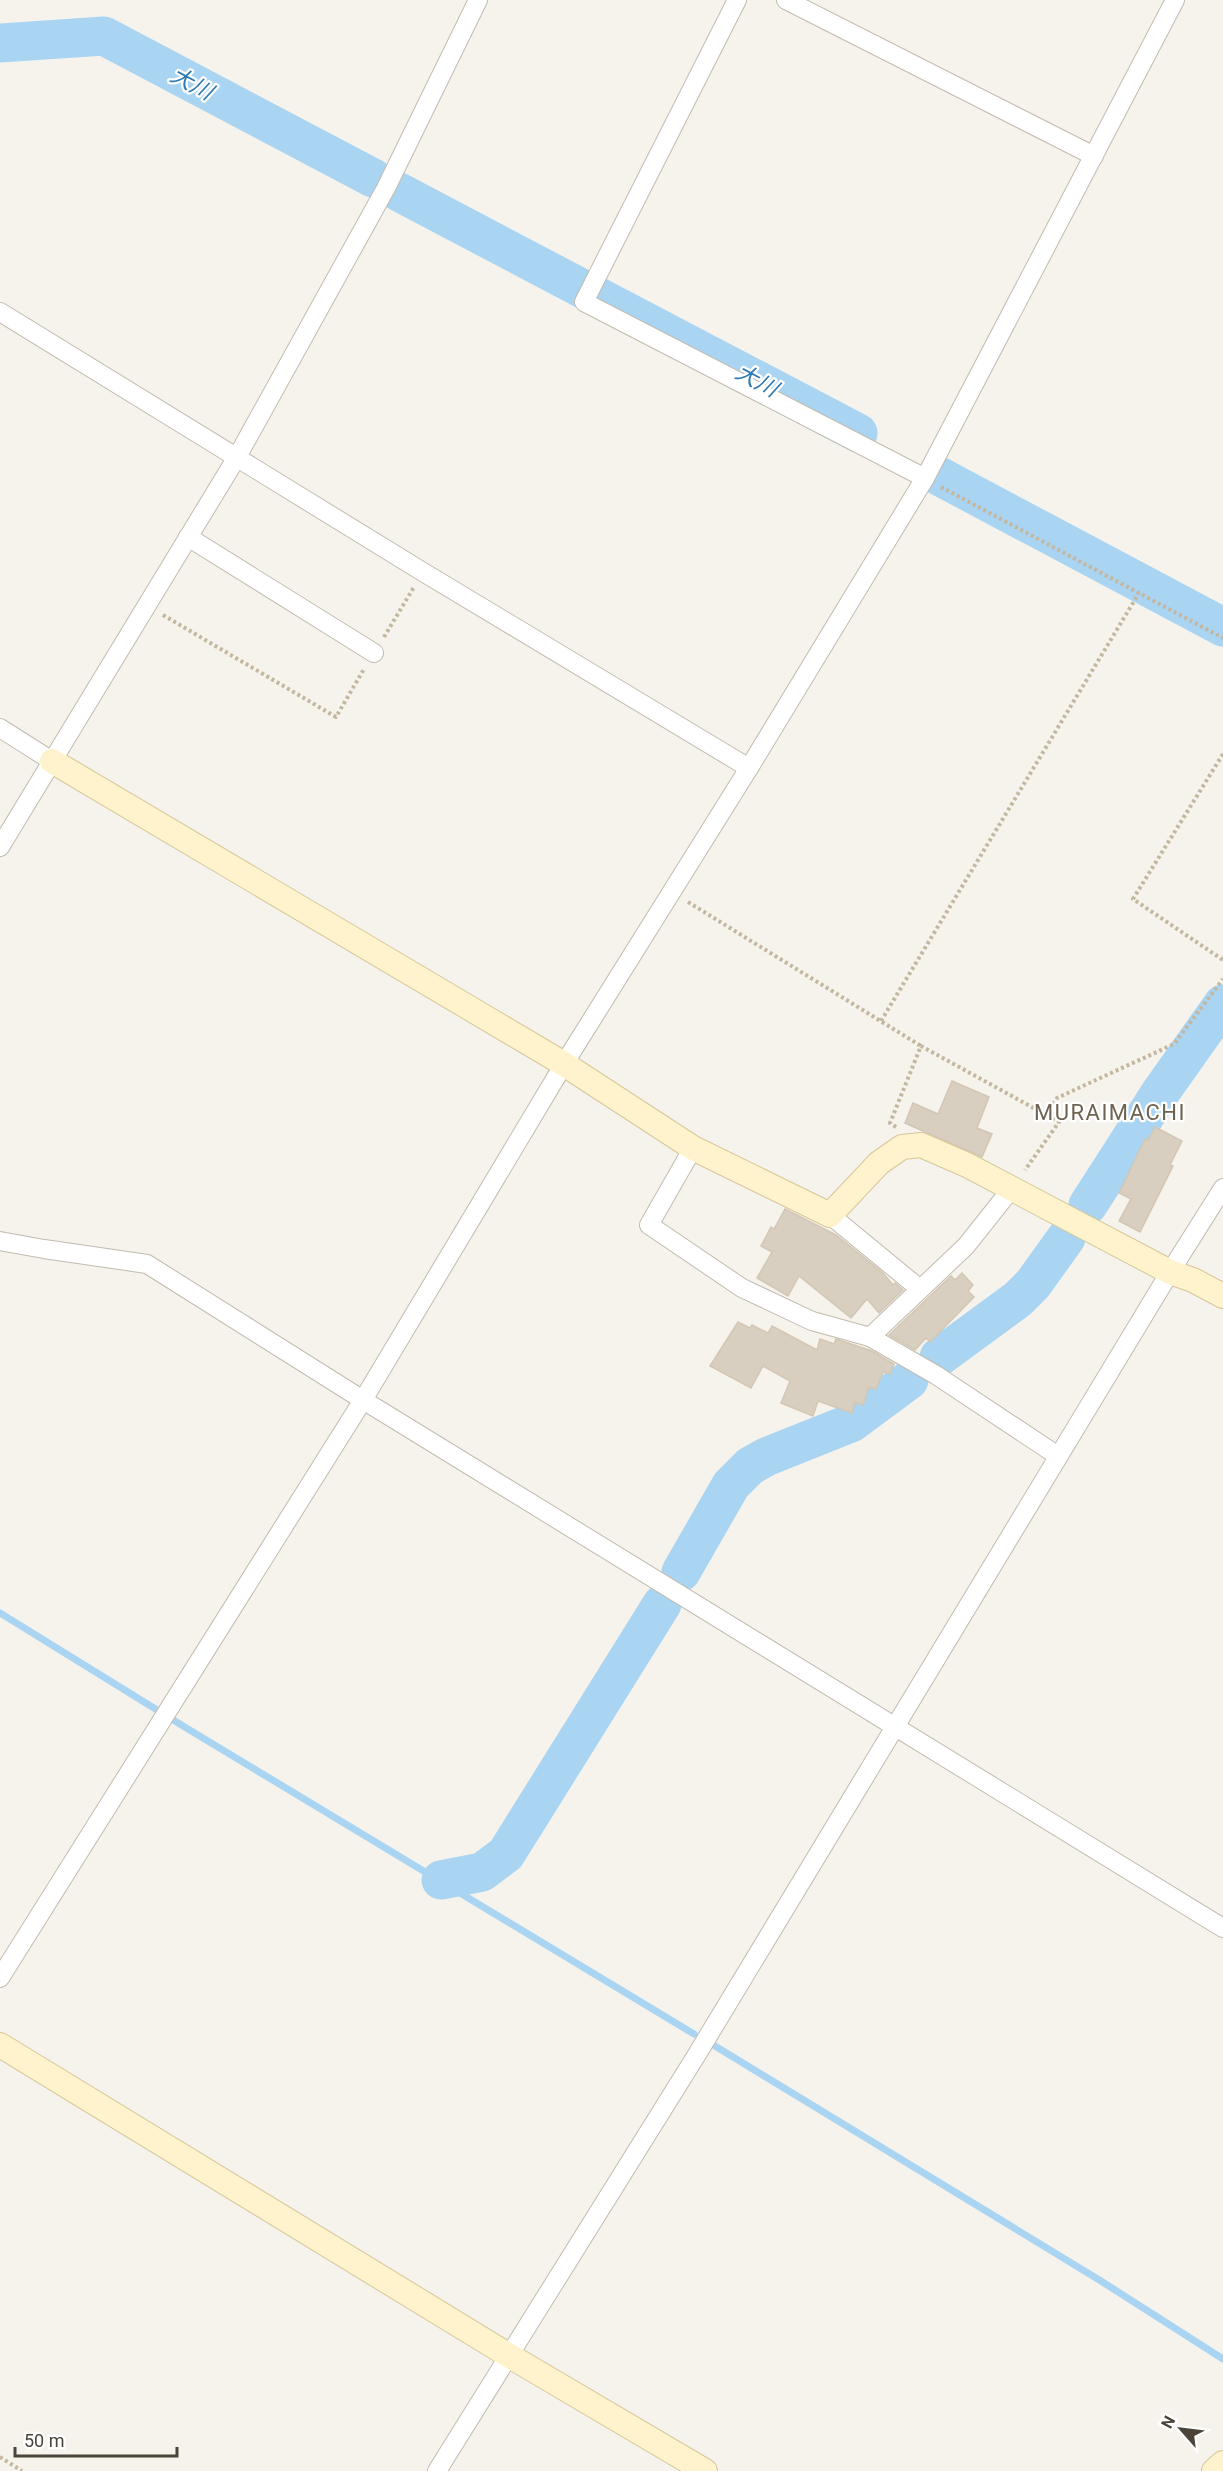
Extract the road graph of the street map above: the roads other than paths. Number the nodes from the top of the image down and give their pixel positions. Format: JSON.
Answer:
{"nodes":[{"id":1,"x":478,"y":0,"type":"edge"},
{"id":2,"x":737,"y":0,"type":"edge"},
{"id":3,"x":786,"y":0,"type":"edge"},
{"id":4,"x":1175,"y":0,"type":"edge"},
{"id":5,"x":1094,"y":156,"type":"junction"},
{"id":6,"x":0,"y":312,"type":"edge"},
{"id":7,"x":237,"y":457,"type":"junction"},
{"id":8,"x":925,"y":478,"type":"junction"},
{"id":9,"x":188,"y":537,"type":"junction"},
{"id":10,"x":374,"y":653,"type":"road end"},
{"id":11,"x":0,"y":728,"type":"edge"},
{"id":12,"x":52,"y":761,"type":"junction"},
{"id":13,"x":749,"y":768,"type":"junction"},
{"id":14,"x":0,"y":847,"type":"edge"},
{"id":15,"x":564,"y":1064,"type":"junction"},
{"id":16,"x":693,"y":1148,"type":"junction"},
{"id":17,"x":1012,"y":1188,"type":"junction"},
{"id":18,"x":1223,"y":1188,"type":"edge"},
{"id":19,"x":830,"y":1215,"type":"junction"},
{"id":20,"x":0,"y":1241,"type":"edge"},
{"id":21,"x":1170,"y":1272,"type":"junction"},
{"id":22,"x":920,"y":1289,"type":"junction"},
{"id":23,"x":1223,"y":1296,"type":"edge"},
{"id":24,"x":870,"y":1337,"type":"junction"},
{"id":25,"x":363,"y":1400,"type":"junction"},
{"id":26,"x":1058,"y":1456,"type":"junction"},
{"id":27,"x":896,"y":1726,"type":"junction"},
{"id":28,"x":1223,"y":1928,"type":"edge"},
{"id":29,"x":0,"y":1978,"type":"edge"},
{"id":30,"x":0,"y":2045,"type":"edge"},
{"id":31,"x":508,"y":2355,"type":"junction"},
{"id":32,"x":1223,"y":2463,"type":"edge"},
{"id":33,"x":437,"y":2471,"type":"edge"},
{"id":34,"x":705,"y":2471,"type":"edge"},
{"id":35,"x":1214,"y":2471,"type":"edge"}],
"edges":[{"from":1,"to":7,"type":"street"},
{"from":2,"to":8,"type":"street"},
{"from":3,"to":5,"type":"street"},
{"from":4,"to":5,"type":"street"},
{"from":5,"to":8,"type":"street"},
{"from":6,"to":7,"type":"street"},
{"from":7,"to":9,"type":"street"},
{"from":7,"to":13,"type":"street"},
{"from":8,"to":13,"type":"street"},
{"from":9,"to":10,"type":"street"},
{"from":9,"to":12,"type":"street"},
{"from":11,"to":12,"type":"street"},
{"from":12,"to":14,"type":"street"},
{"from":12,"to":15,"type":"street"},
{"from":13,"to":15,"type":"street"},
{"from":15,"to":16,"type":"street"},
{"from":15,"to":25,"type":"street"},
{"from":16,"to":19,"type":"street"},
{"from":16,"to":24,"type":"street"},
{"from":17,"to":19,"type":"street"},
{"from":17,"to":21,"type":"street"},
{"from":17,"to":22,"type":"street"},
{"from":18,"to":21,"type":"street"},
{"from":19,"to":22,"type":"street"},
{"from":20,"to":25,"type":"street"},
{"from":21,"to":23,"type":"street"},
{"from":21,"to":26,"type":"street"},
{"from":22,"to":24,"type":"street"},
{"from":24,"to":26,"type":"street"},
{"from":25,"to":27,"type":"street"},
{"from":25,"to":29,"type":"street"},
{"from":26,"to":27,"type":"street"},
{"from":27,"to":28,"type":"street"},
{"from":27,"to":31,"type":"street"},
{"from":30,"to":31,"type":"street"},
{"from":31,"to":33,"type":"street"},
{"from":31,"to":34,"type":"street"},
{"from":32,"to":35,"type":"street"}]}
